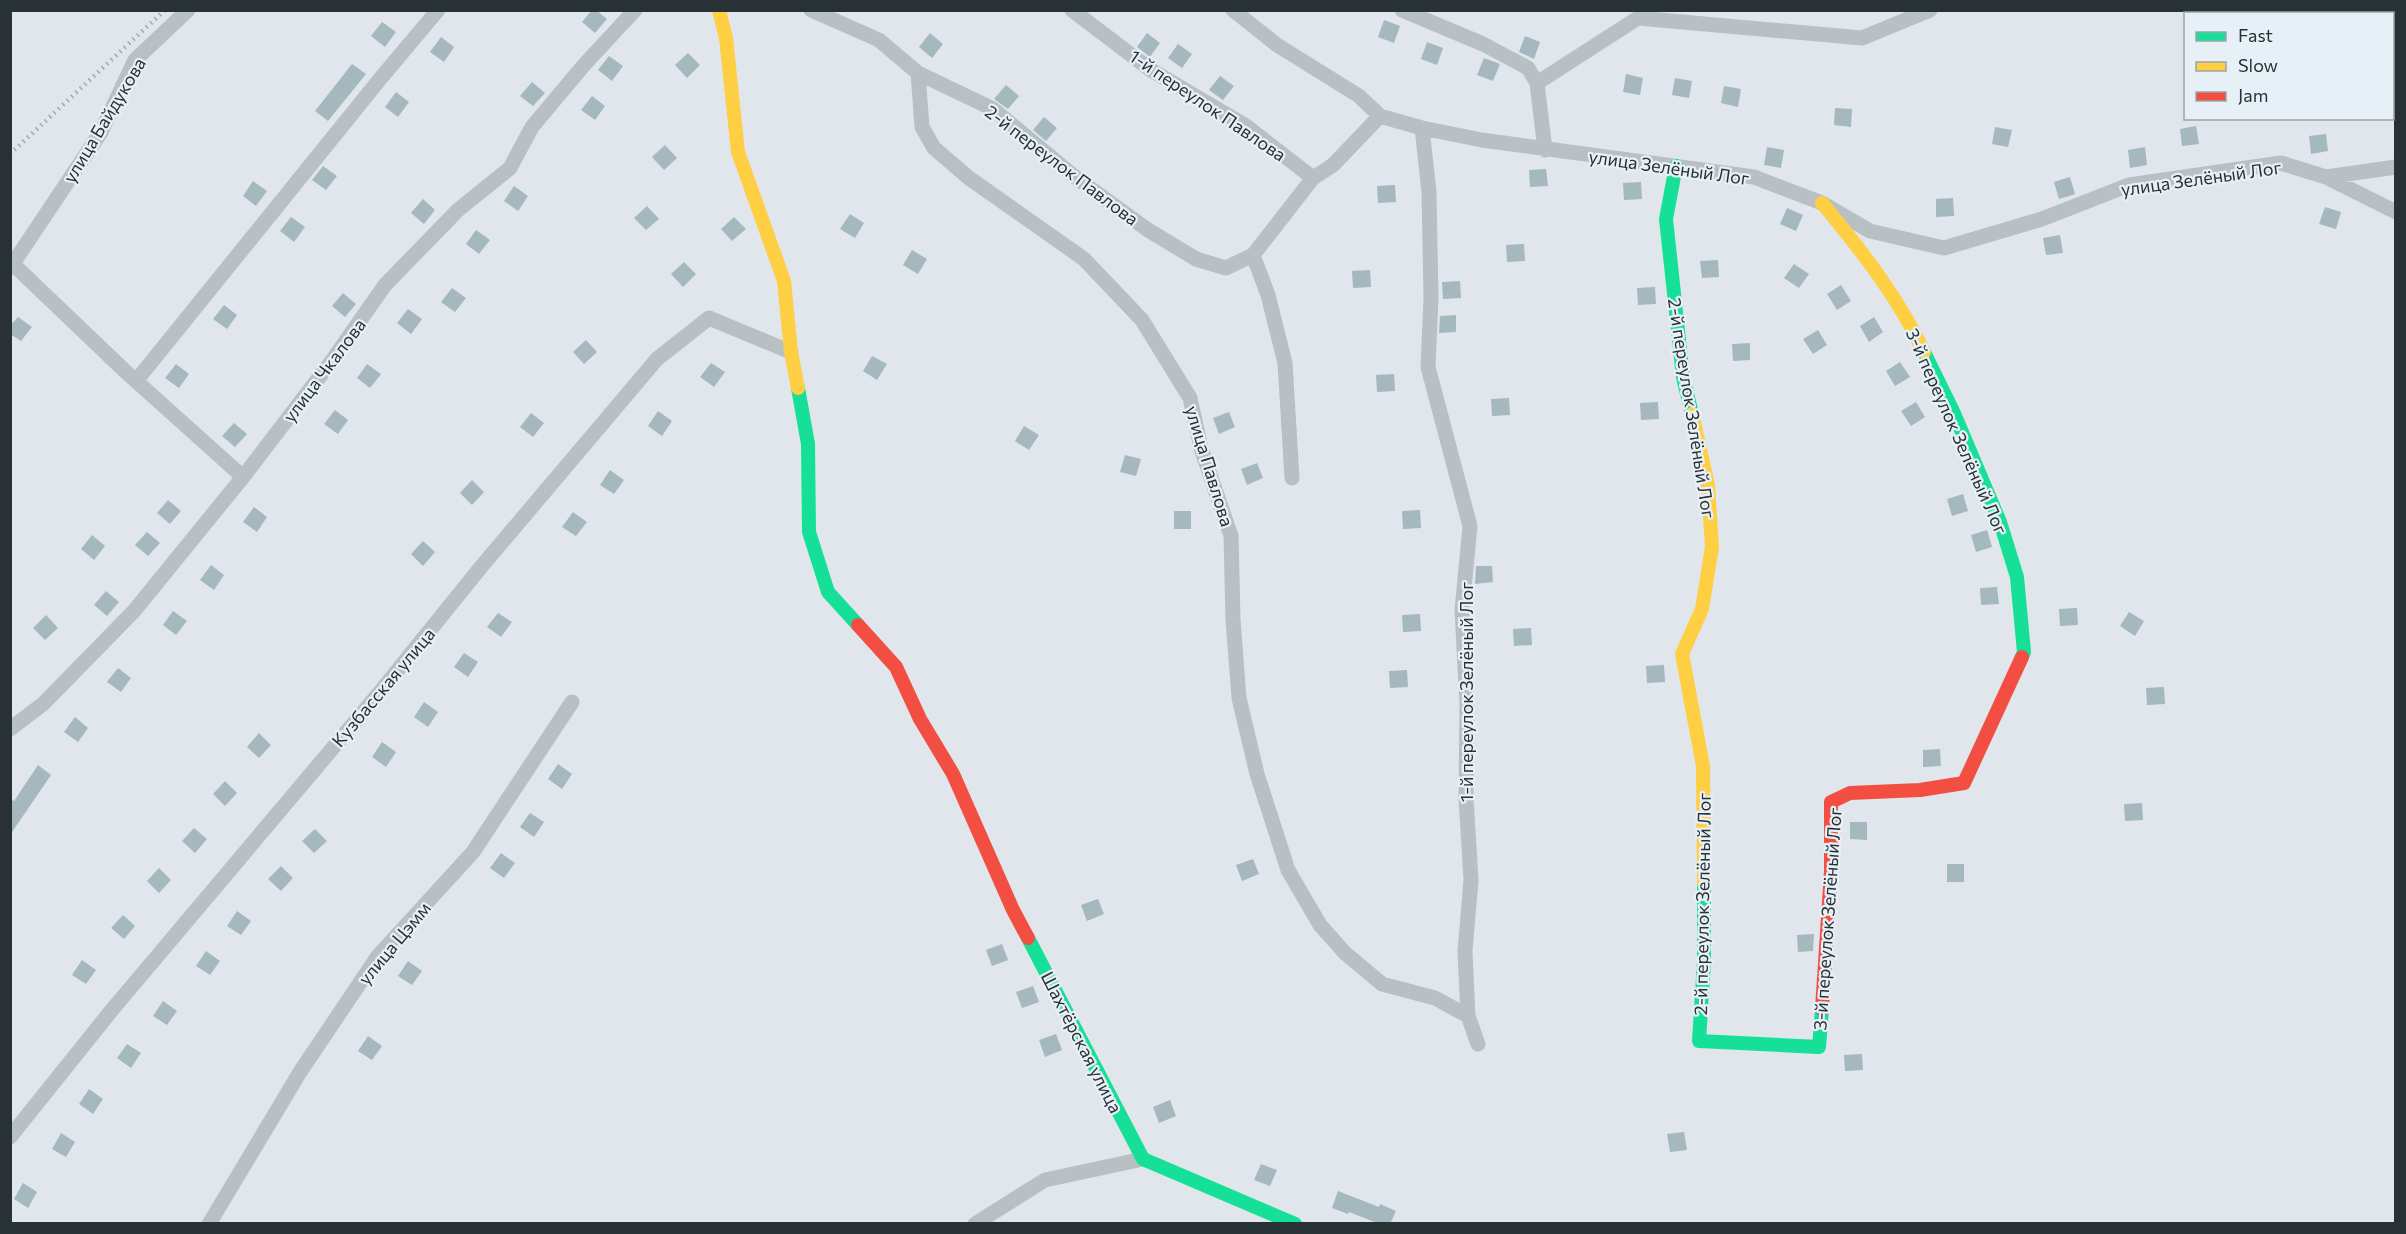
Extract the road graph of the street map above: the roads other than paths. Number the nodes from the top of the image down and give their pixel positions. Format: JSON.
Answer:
{"nodes":[{"id":1,"x":188,"y":10,"type":"edge"},
{"id":2,"x":438,"y":10,"type":"edge"},
{"id":3,"x":635,"y":10,"type":"edge"},
{"id":4,"x":719,"y":10,"type":"edge"},
{"id":5,"x":811,"y":10,"type":"edge"},
{"id":6,"x":1072,"y":10,"type":"edge"},
{"id":7,"x":1233,"y":10,"type":"edge"},
{"id":8,"x":1402,"y":10,"type":"edge"},
{"id":9,"x":1930,"y":10,"type":"edge"},
{"id":10,"x":918,"y":73,"type":"junction"},
{"id":11,"x":1537,"y":83,"type":"junction"},
{"id":12,"x":1380,"y":116,"type":"junction"},
{"id":13,"x":1422,"y":128,"type":"junction"},
{"id":14,"x":1545,"y":150,"type":"junction"},
{"id":15,"x":1676,"y":166,"type":"junction"},
{"id":16,"x":2396,"y":167,"type":"edge"},
{"id":17,"x":2326,"y":177,"type":"junction"},
{"id":18,"x":1313,"y":178,"type":"junction"},
{"id":19,"x":1822,"y":203,"type":"junction"},
{"id":20,"x":2396,"y":212,"type":"edge"},
{"id":21,"x":1253,"y":255,"type":"junction"},
{"id":22,"x":12,"y":266,"type":"edge"},
{"id":23,"x":791,"y":352,"type":"junction"},
{"id":24,"x":136,"y":381,"type":"junction"},
{"id":25,"x":243,"y":477,"type":"junction"},
{"id":26,"x":1292,"y":478,"type":"dead end"},
{"id":27,"x":572,"y":702,"type":"dead end"},
{"id":28,"x":10,"y":729,"type":"edge"},
{"id":29,"x":1468,"y":1016,"type":"junction"},
{"id":30,"x":1699,"y":1041,"type":"joint"},
{"id":31,"x":1478,"y":1044,"type":"dead end"},
{"id":32,"x":10,"y":1137,"type":"edge"},
{"id":33,"x":1143,"y":1159,"type":"junction"},
{"id":34,"x":209,"y":1224,"type":"edge"},
{"id":35,"x":975,"y":1224,"type":"edge"},
{"id":36,"x":1295,"y":1224,"type":"edge"}],
"edges":[{"from":1,"to":22,"type":"street","name":"улица Байдукова"},
{"from":2,"to":24,"type":"street"},
{"from":3,"to":25,"type":"street","name":"улица Чкалова"},
{"from":4,"to":23,"type":"street","name":"Шахтёрская улица"},
{"from":5,"to":10,"type":"street","name":"2-й переулок Павлова"},
{"from":6,"to":18,"type":"street","name":"1-й переулок Павлова"},
{"from":7,"to":12,"type":"street","name":"улица Зелёный Лог"},
{"from":8,"to":11,"type":"street"},
{"from":9,"to":11,"type":"street"},
{"from":10,"to":21,"type":"street","name":"2-й переулок Павлова"},
{"from":10,"to":29,"type":"street","name":"улица Павлова"},
{"from":11,"to":14,"type":"street"},
{"from":12,"to":13,"type":"street","name":"улица Зелёный Лог"},
{"from":12,"to":18,"type":"street"},
{"from":13,"to":14,"type":"street","name":"улица Зелёный Лог"},
{"from":13,"to":29,"type":"street","name":"1-й переулок Зелёный Лог"},
{"from":14,"to":15,"type":"street","name":"улица Зелёный Лог"},
{"from":15,"to":19,"type":"street","name":"улица Зелёный Лог"},
{"from":15,"to":30,"type":"street","name":"2-й переулок Зелёный Лог"},
{"from":16,"to":17,"type":"street"},
{"from":17,"to":19,"type":"street","name":"улица Зелёный Лог"},
{"from":17,"to":20,"type":"street","name":"улица Зелёный Лог"},
{"from":18,"to":21,"type":"street"},
{"from":19,"to":30,"type":"street","name":"3-й переулок Зелёный Лог"},
{"from":21,"to":26,"type":"street"},
{"from":22,"to":24,"type":"street"},
{"from":23,"to":32,"type":"street","name":"Кузбасская улица"},
{"from":23,"to":33,"type":"street","name":"Шахтёрская улица"},
{"from":24,"to":25,"type":"street"},
{"from":25,"to":28,"type":"street","name":"улица Чкалова"},
{"from":27,"to":34,"type":"street","name":"улица Цэмм"},
{"from":29,"to":31,"type":"street","name":"1-й переулок Зелёный Лог"},
{"from":33,"to":35,"type":"street"},
{"from":33,"to":36,"type":"street"}]}
